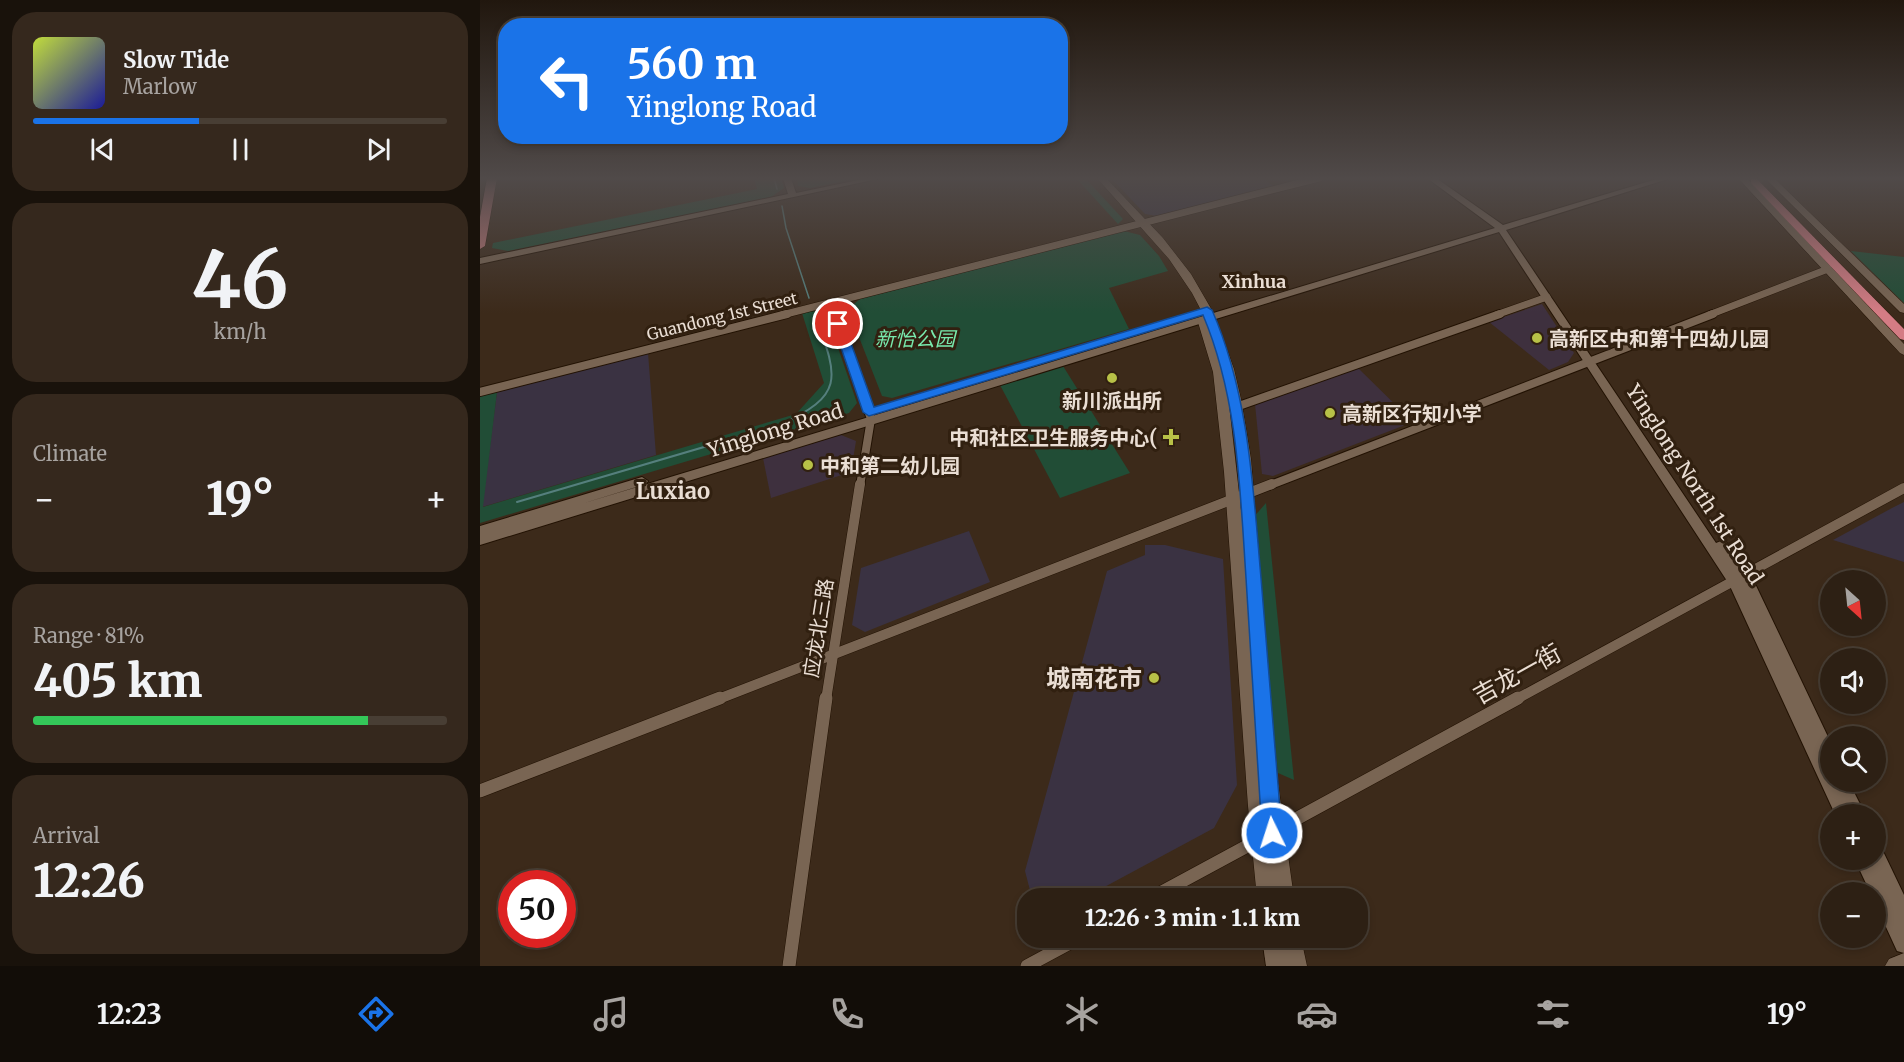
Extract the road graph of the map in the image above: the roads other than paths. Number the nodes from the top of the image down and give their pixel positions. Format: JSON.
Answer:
{"nodes":[{"id":1,"x":484,"y":223,"type":"edge"},
{"id":2,"x":663,"y":223,"type":"edge"},
{"id":3,"x":1141,"y":223,"type":"joint"},
{"id":4,"x":1499,"y":223,"type":"edge"},
{"id":5,"x":1499,"y":223,"type":"edge"},
{"id":6,"x":1508,"y":223,"type":"edge"},
{"id":7,"x":1509,"y":223,"type":"edge"},
{"id":8,"x":1792,"y":223,"type":"edge"},
{"id":9,"x":1799,"y":223,"type":"edge"},
{"id":10,"x":1803,"y":223,"type":"edge"},
{"id":11,"x":1806,"y":223,"type":"edge"},
{"id":12,"x":1502,"y":225,"type":"junction"},
{"id":13,"x":480,"y":246,"type":"edge"},
{"id":14,"x":480,"y":261,"type":"edge"},
{"id":15,"x":1828,"y":269,"type":"junction"},
{"id":16,"x":1859,"y":276,"type":"junction"},
{"id":17,"x":1547,"y":297,"type":"junction"},
{"id":18,"x":830,"y":302,"type":"junction"},
{"id":19,"x":1904,"y":310,"type":"edge"},
{"id":20,"x":1205,"y":314,"type":"junction"},
{"id":21,"x":1904,"y":316,"type":"edge"},
{"id":22,"x":1903,"y":332,"type":"edge"},
{"id":23,"x":1904,"y":351,"type":"edge"},
{"id":24,"x":1593,"y":360,"type":"junction"},
{"id":25,"x":480,"y":392,"type":"edge"},
{"id":26,"x":1236,"y":407,"type":"junction"},
{"id":27,"x":870,"y":416,"type":"junction"},
{"id":28,"x":1904,"y":488,"type":"edge"},
{"id":29,"x":1240,"y":497,"type":"junction"},
{"id":30,"x":480,"y":531,"type":"edge"},
{"id":31,"x":480,"y":540,"type":"edge"},
{"id":32,"x":1739,"y":578,"type":"junction"},
{"id":33,"x":832,"y":654,"type":"junction"},
{"id":34,"x":1820,"y":738,"type":"edge"},
{"id":35,"x":480,"y":791,"type":"edge"},
{"id":36,"x":1839,"y":804,"type":"edge"},
{"id":37,"x":1266,"y":836,"type":"junction"},
{"id":38,"x":1869,"y":870,"type":"edge"},
{"id":39,"x":1883,"y":870,"type":"edge"},
{"id":40,"x":1170,"y":888,"type":"edge"},
{"id":41,"x":1267,"y":888,"type":"edge"},
{"id":42,"x":1281,"y":888,"type":"edge"},
{"id":43,"x":1904,"y":915,"type":"edge"},
{"id":44,"x":1904,"y":944,"type":"edge"},
{"id":45,"x":1060,"y":948,"type":"edge"},
{"id":46,"x":1274,"y":948,"type":"edge"},
{"id":47,"x":1293,"y":948,"type":"edge"},
{"id":48,"x":1904,"y":963,"type":"edge"},
{"id":49,"x":789,"y":966,"type":"edge"},
{"id":50,"x":1027,"y":966,"type":"edge"},
{"id":51,"x":1277,"y":966,"type":"edge"},
{"id":52,"x":1296,"y":966,"type":"edge"},
{"id":53,"x":1896,"y":966,"type":"edge"}],
"edges":[{"from":1,"to":13,"type":"main road"},
{"from":2,"to":14,"type":"street"},
{"from":3,"to":18,"type":"street","name":"Guandong 1st Street"},
{"from":3,"to":20,"type":"main road"},
{"from":4,"to":12,"type":"street"},
{"from":5,"to":12,"type":"street"},
{"from":6,"to":12,"type":"street","name":"Yinglong Road"},
{"from":7,"to":12,"type":"street","name":"Yinglong Road"},
{"from":8,"to":15,"type":"main road"},
{"from":9,"to":22,"type":"highway"},
{"from":10,"to":16,"type":"highway"},
{"from":11,"to":19,"type":"main road"},
{"from":12,"to":17,"type":"street","name":"Yinglong North 1st Road"},
{"from":12,"to":20,"type":"street","name":"Yinglong Road"},
{"from":12,"to":24,"type":"street","name":"Yinglong North 1st Road"},
{"from":15,"to":23,"type":"main road"},
{"from":15,"to":24,"type":"street"},
{"from":16,"to":21,"type":"main road"},
{"from":16,"to":22,"type":"highway"},
{"from":17,"to":24,"type":"street","name":"Yinglong North 1st Road"},
{"from":17,"to":26,"type":"street"},
{"from":18,"to":25,"type":"street","name":"Guandong 1st Street"},
{"from":18,"to":27,"type":"street","name":"应龙北三路"},
{"from":20,"to":26,"type":"main road"},
{"from":20,"to":27,"type":"street","name":"Yinglong Road"},
{"from":20,"to":29,"type":"main road"},
{"from":24,"to":29,"type":"street"},
{"from":24,"to":32,"type":"street","name":"Yinglong North 1st Road"},
{"from":26,"to":29,"type":"main road"},
{"from":27,"to":30,"type":"street","name":"Yinglong Road"},
{"from":27,"to":31,"type":"street","name":"Yinglong Road"},
{"from":27,"to":33,"type":"street","name":"应龙北三路"},
{"from":28,"to":32,"type":"street","name":"吉龙一街"},
{"from":29,"to":33,"type":"street"},
{"from":29,"to":37,"type":"main road"},
{"from":32,"to":34,"type":"street","name":"Yinglong North 1st Road"},
{"from":32,"to":36,"type":"street","name":"Yinglong North 1st Road"},
{"from":32,"to":37,"type":"street","name":"吉龙一街"},
{"from":33,"to":35,"type":"street"},
{"from":33,"to":49,"type":"street","name":"应龙北三路"},
{"from":37,"to":40,"type":"street","name":"吉龙一街"},
{"from":37,"to":41,"type":"main road"},
{"from":37,"to":42,"type":"main road"},
{"from":38,"to":44,"type":"street"},
{"from":39,"to":43,"type":"street"},
{"from":45,"to":50,"type":"street"},
{"from":46,"to":51,"type":"main road"},
{"from":47,"to":52,"type":"main road"},
{"from":48,"to":53,"type":"main road"}]}
